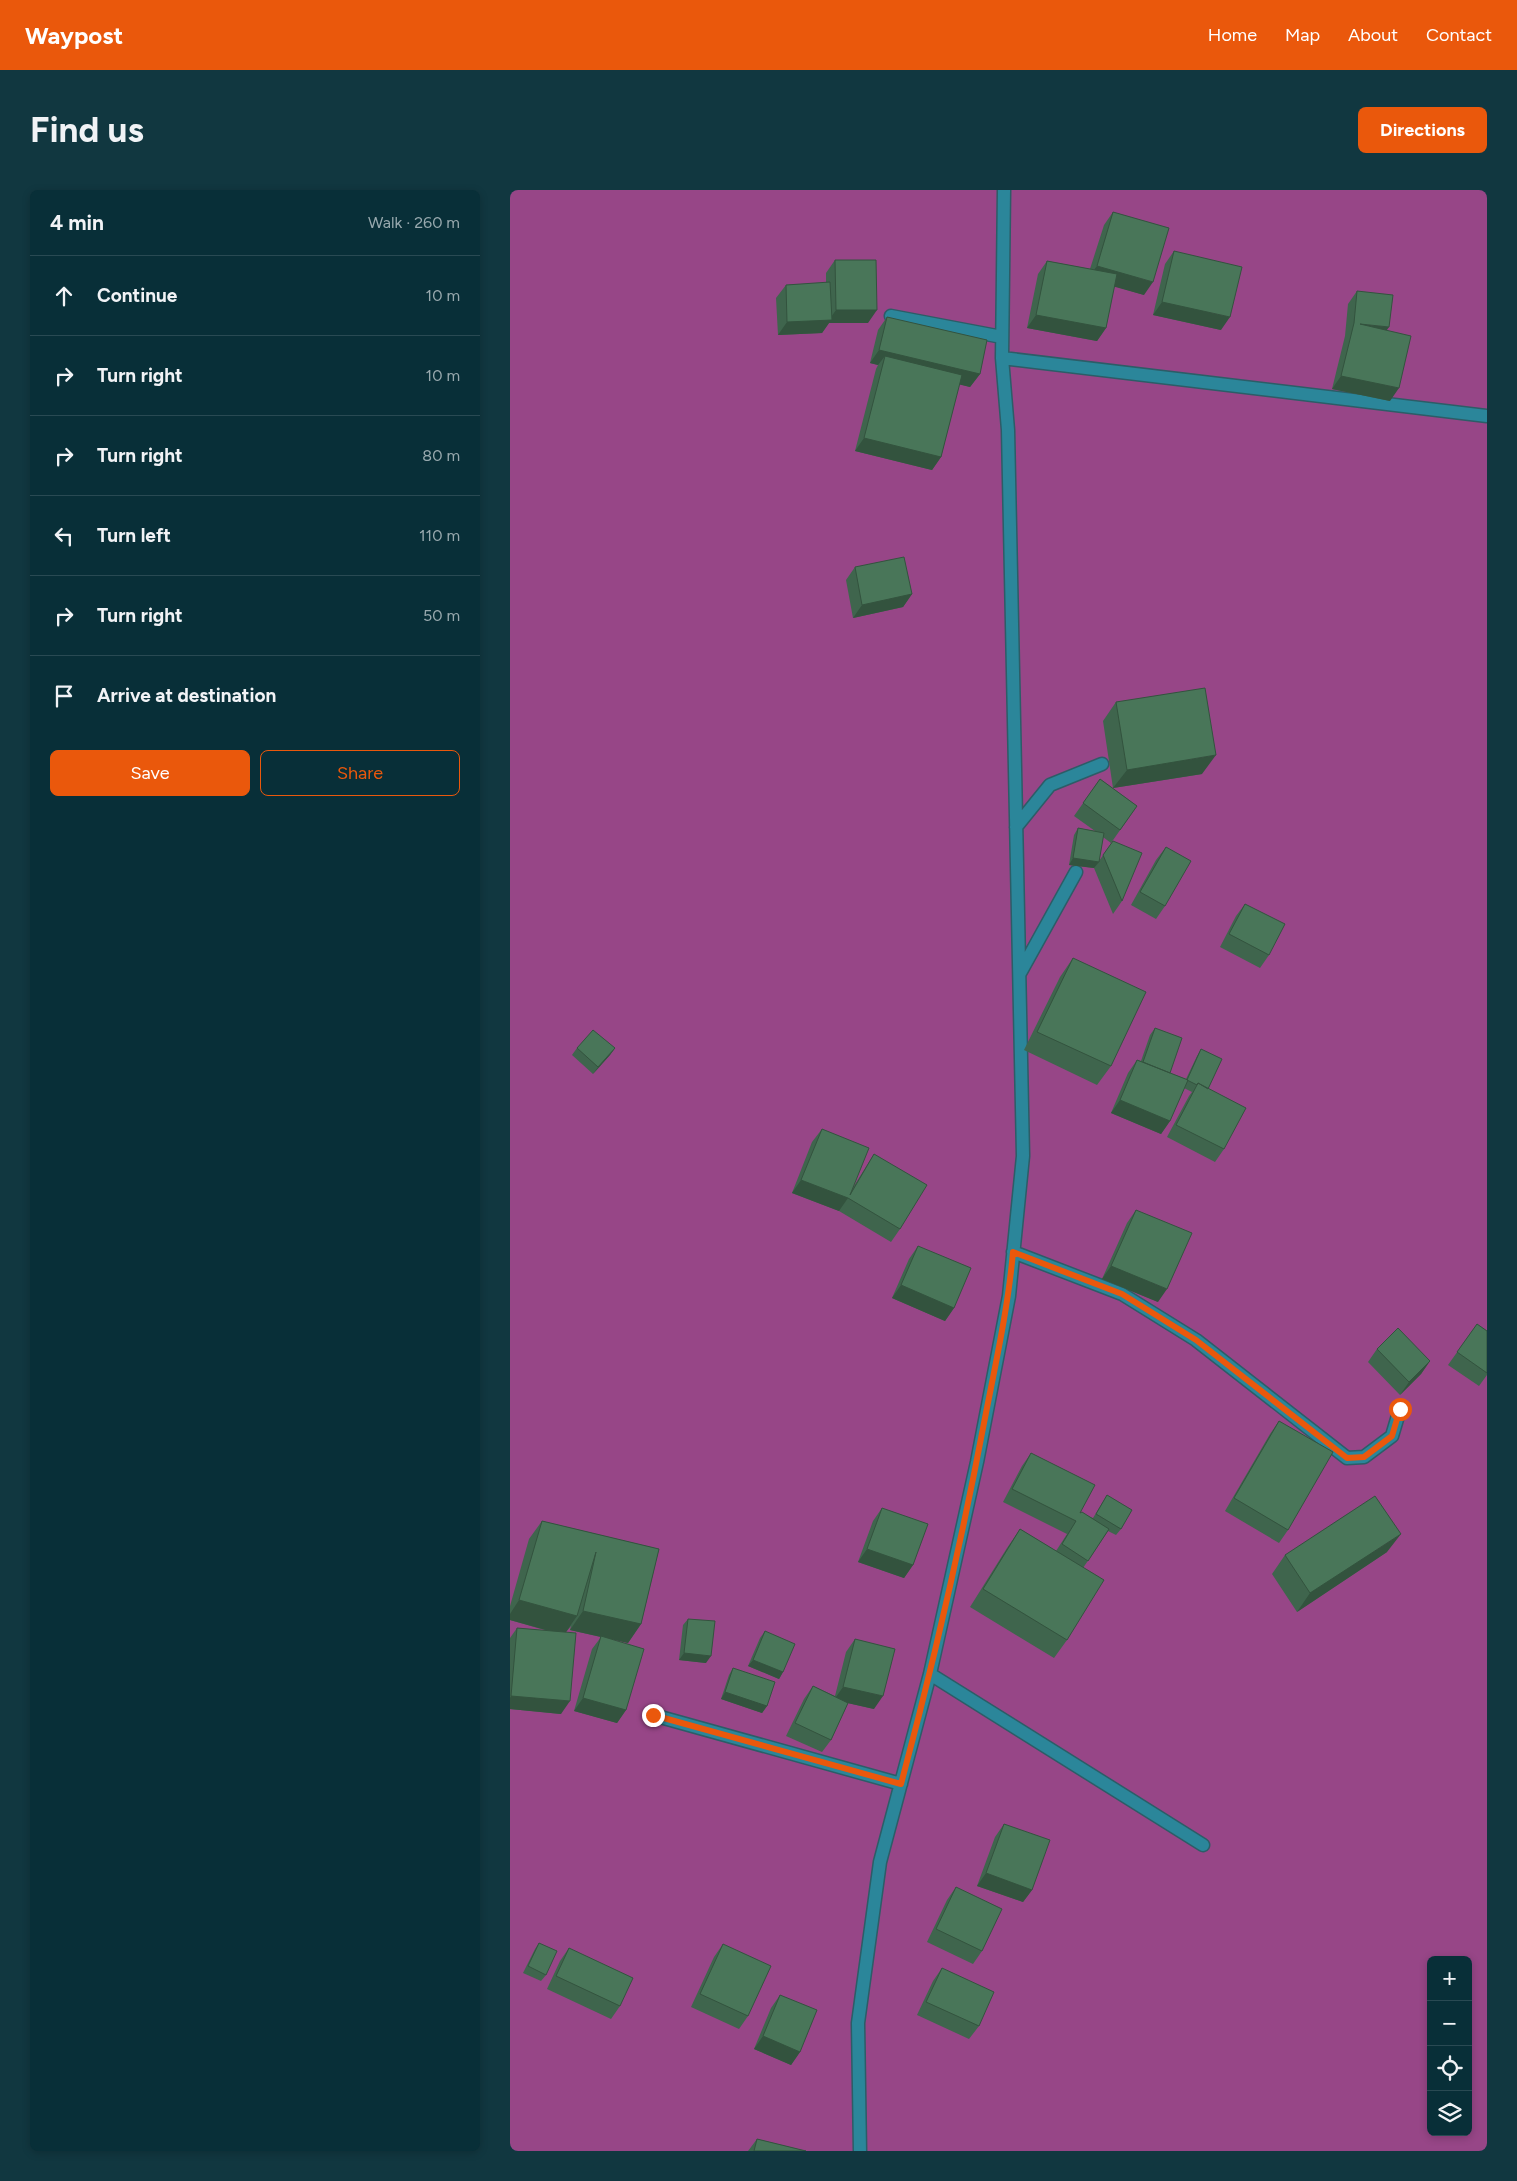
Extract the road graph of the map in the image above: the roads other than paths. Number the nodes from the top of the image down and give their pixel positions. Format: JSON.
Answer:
{"nodes":[{"id":1,"x":1004,"y":190,"type":"edge"},
{"id":2,"x":891,"y":316,"type":"edge"},
{"id":3,"x":1002,"y":337,"type":"junction"},
{"id":4,"x":1002,"y":358,"type":"junction"},
{"id":5,"x":1487,"y":416,"type":"edge"},
{"id":6,"x":1102,"y":764,"type":"dead end"},
{"id":7,"x":1016,"y":827,"type":"junction"},
{"id":8,"x":1076,"y":872,"type":"dead end"},
{"id":9,"x":1019,"y":975,"type":"junction"},
{"id":10,"x":1013,"y":1252,"type":"junction"},
{"id":11,"x":1400,"y":1409,"type":"dead end"},
{"id":12,"x":930,"y":1674,"type":"junction"},
{"id":13,"x":653,"y":1715,"type":"dead end"},
{"id":14,"x":901,"y":1784,"type":"junction"},
{"id":15,"x":1203,"y":1845,"type":"dead end"},
{"id":16,"x":860,"y":2151,"type":"edge"}],
"edges":[{"from":1,"to":3,"type":"street"},
{"from":2,"to":3,"type":"street"},
{"from":3,"to":4,"type":"street"},
{"from":4,"to":5,"type":"street"},
{"from":4,"to":7,"type":"street"},
{"from":6,"to":7,"type":"street"},
{"from":7,"to":9,"type":"street"},
{"from":8,"to":9,"type":"street"},
{"from":9,"to":10,"type":"street"},
{"from":10,"to":11,"type":"street"},
{"from":10,"to":12,"type":"street"},
{"from":12,"to":14,"type":"street"},
{"from":12,"to":15,"type":"street"},
{"from":13,"to":14,"type":"street"},
{"from":14,"to":16,"type":"street"}]}
